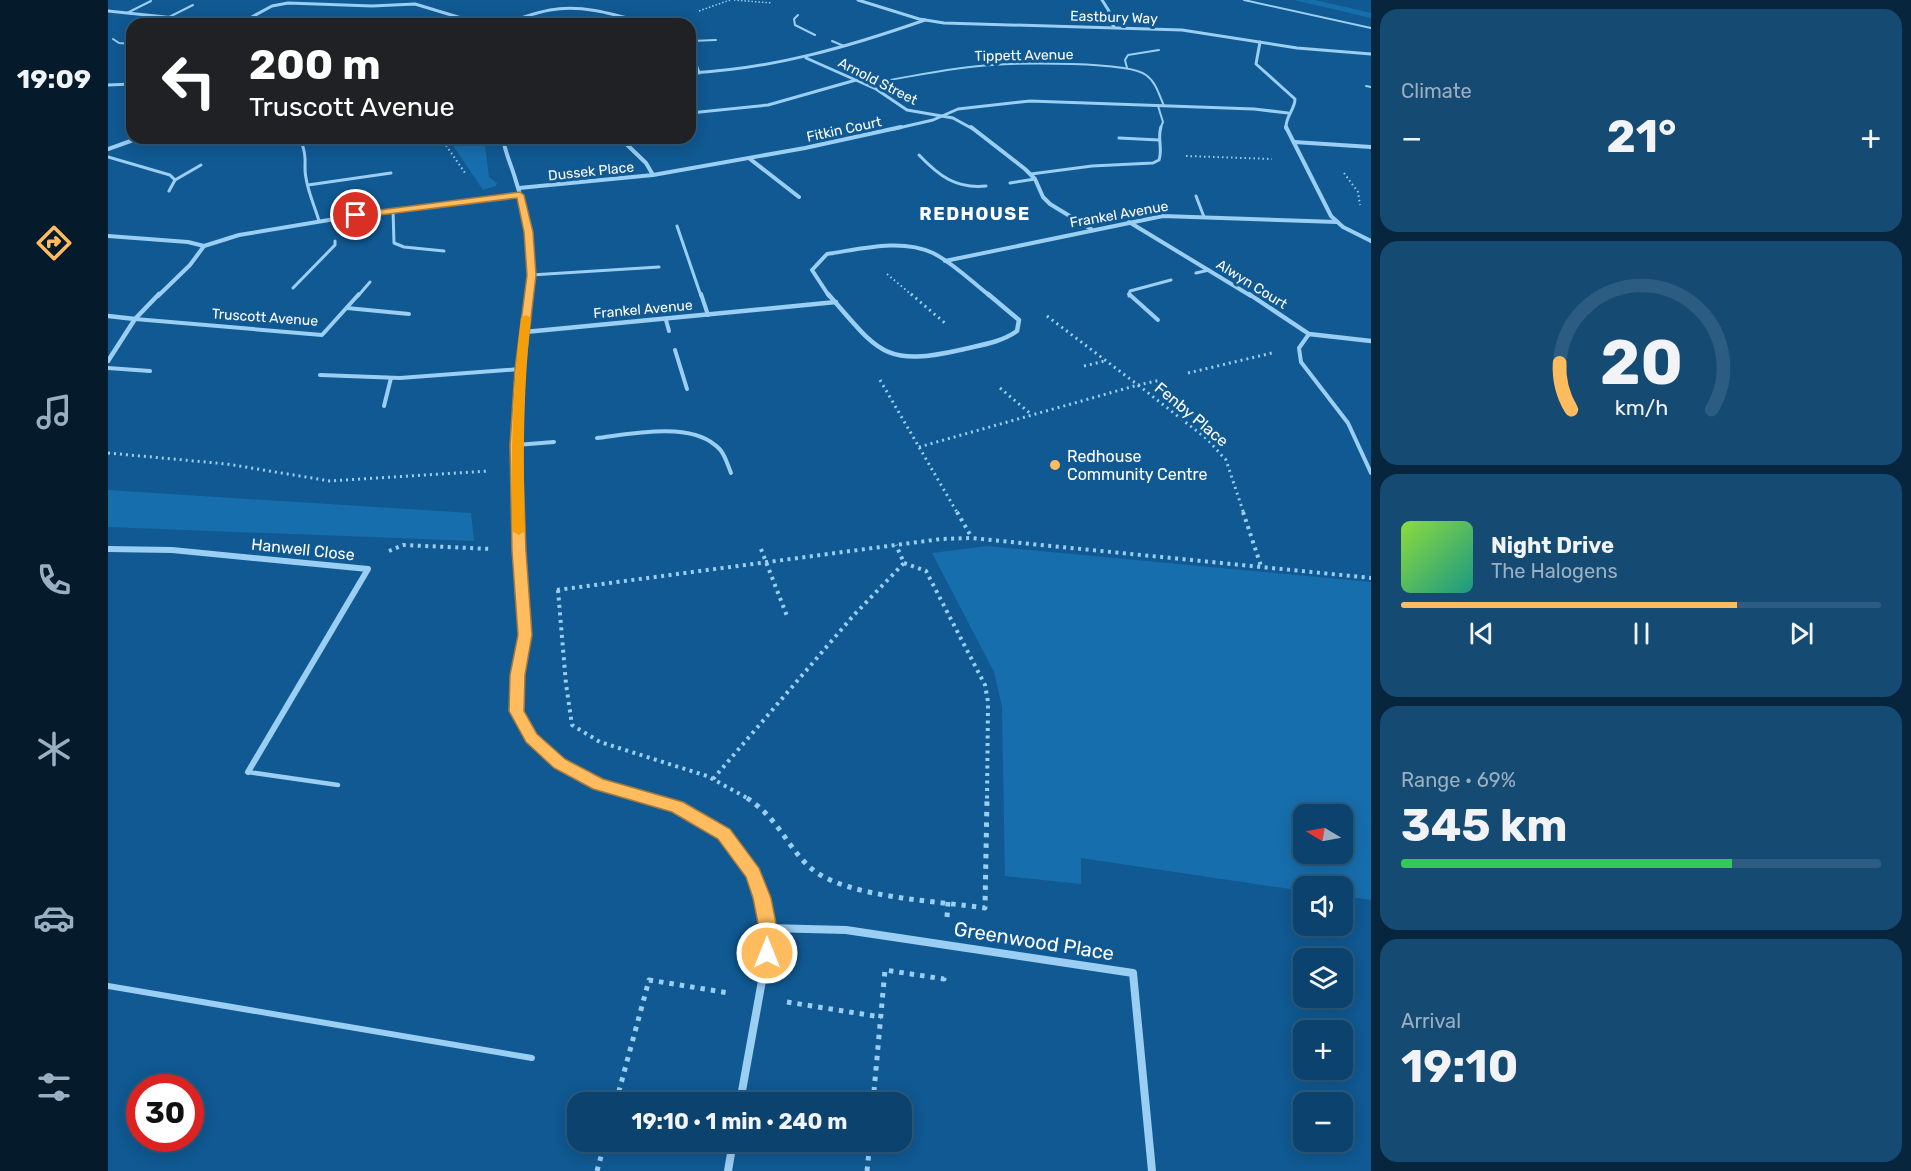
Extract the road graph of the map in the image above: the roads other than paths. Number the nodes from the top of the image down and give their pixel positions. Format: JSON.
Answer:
{"nodes":[{"id":1,"x":284,"y":0,"type":"edge"},
{"id":2,"x":858,"y":0,"type":"edge"},
{"id":3,"x":1102,"y":0,"type":"edge"},
{"id":4,"x":1244,"y":0,"type":"edge"},
{"id":5,"x":151,"y":1,"type":"edge"},
{"id":6,"x":280,"y":4,"type":"junction"},
{"id":7,"x":193,"y":5,"type":"dead end"},
{"id":8,"x":108,"y":11,"type":"edge"},
{"id":9,"x":127,"y":13,"type":"junction"},
{"id":10,"x":798,"y":15,"type":"dead end"},
{"id":11,"x":169,"y":16,"type":"junction"},
{"id":12,"x":185,"y":18,"type":"edge"},
{"id":13,"x":251,"y":18,"type":"edge"},
{"id":14,"x":461,"y":18,"type":"edge"},
{"id":15,"x":520,"y":18,"type":"edge"},
{"id":16,"x":626,"y":18,"type":"edge"},
{"id":17,"x":925,"y":20,"type":"junction"},
{"id":18,"x":1114,"y":27,"type":"junction"},
{"id":19,"x":1371,"y":28,"type":"edge"},
{"id":20,"x":815,"y":35,"type":"dead end"},
{"id":21,"x":113,"y":39,"type":"dead end"},
{"id":22,"x":716,"y":40,"type":"dead end"},
{"id":23,"x":696,"y":41,"type":"edge"},
{"id":24,"x":832,"y":41,"type":"dead end"},
{"id":25,"x":1260,"y":42,"type":"junction"},
{"id":26,"x":126,"y":44,"type":"edge"},
{"id":27,"x":844,"y":46,"type":"junction"},
{"id":28,"x":1159,"y":50,"type":"dead end"},
{"id":29,"x":1371,"y":54,"type":"edge"},
{"id":30,"x":806,"y":58,"type":"junction"},
{"id":31,"x":696,"y":64,"type":"edge"},
{"id":32,"x":1127,"y":68,"type":"junction"},
{"id":33,"x":699,"y":73,"type":"joint"},
{"id":34,"x":856,"y":80,"type":"junction"},
{"id":35,"x":126,"y":84,"type":"edge"},
{"id":36,"x":866,"y":84,"type":"junction"},
{"id":37,"x":108,"y":85,"type":"edge"},
{"id":38,"x":1366,"y":86,"type":"dead end"},
{"id":39,"x":1371,"y":87,"type":"edge"},
{"id":40,"x":1158,"y":106,"type":"junction"},
{"id":41,"x":1164,"y":106,"type":"junction"},
{"id":42,"x":696,"y":112,"type":"edge"},
{"id":43,"x":1288,"y":113,"type":"junction"},
{"id":44,"x":942,"y":116,"type":"junction"},
{"id":45,"x":1119,"y":138,"type":"dead end"},
{"id":46,"x":1159,"y":140,"type":"junction"},
{"id":47,"x":1294,"y":142,"type":"junction"},
{"id":48,"x":126,"y":143,"type":"edge"},
{"id":49,"x":302,"y":144,"type":"edge"},
{"id":50,"x":504,"y":144,"type":"edge"},
{"id":51,"x":627,"y":144,"type":"edge"},
{"id":52,"x":1371,"y":147,"type":"edge"},
{"id":53,"x":108,"y":149,"type":"edge"},
{"id":54,"x":918,"y":155,"type":"dead end"},
{"id":55,"x":108,"y":157,"type":"edge"},
{"id":56,"x":750,"y":159,"type":"junction"},
{"id":57,"x":201,"y":165,"type":"dead end"},
{"id":58,"x":391,"y":173,"type":"dead end"},
{"id":59,"x":1031,"y":174,"type":"junction"},
{"id":60,"x":652,"y":175,"type":"junction"},
{"id":61,"x":1035,"y":179,"type":"junction"},
{"id":62,"x":175,"y":180,"type":"junction"},
{"id":63,"x":1010,"y":183,"type":"dead end"},
{"id":64,"x":308,"y":185,"type":"junction"},
{"id":65,"x":986,"y":186,"type":"dead end"},
{"id":66,"x":519,"y":188,"type":"junction"},
{"id":67,"x":169,"y":190,"type":"dead end"},
{"id":68,"x":520,"y":195,"type":"junction"},
{"id":69,"x":1196,"y":196,"type":"dead end"},
{"id":70,"x":799,"y":197,"type":"dead end"},
{"id":71,"x":393,"y":210,"type":"junction"},
{"id":72,"x":1204,"y":217,"type":"junction"},
{"id":73,"x":319,"y":221,"type":"junction"},
{"id":74,"x":1128,"y":222,"type":"junction"},
{"id":75,"x":1337,"y":222,"type":"junction"},
{"id":76,"x":677,"y":226,"type":"dead end"},
{"id":77,"x":1092,"y":229,"type":"junction"},
{"id":78,"x":108,"y":236,"type":"edge"},
{"id":79,"x":1371,"y":241,"type":"edge"},
{"id":80,"x":335,"y":242,"type":"dead end"},
{"id":81,"x":204,"y":246,"type":"junction"},
{"id":82,"x":444,"y":251,"type":"dead end"},
{"id":83,"x":945,"y":261,"type":"junction"},
{"id":84,"x":659,"y":267,"type":"dead end"},
{"id":85,"x":1209,"y":270,"type":"junction"},
{"id":86,"x":1196,"y":273,"type":"dead end"},
{"id":87,"x":531,"y":275,"type":"junction"},
{"id":88,"x":1171,"y":280,"type":"dead end"},
{"id":89,"x":370,"y":282,"type":"dead end"},
{"id":90,"x":293,"y":288,"type":"dead end"},
{"id":91,"x":836,"y":302,"type":"junction"},
{"id":92,"x":347,"y":308,"type":"junction"},
{"id":93,"x":409,"y":314,"type":"dead end"},
{"id":94,"x":708,"y":315,"type":"junction"},
{"id":95,"x":108,"y":316,"type":"edge"},
{"id":96,"x":135,"y":319,"type":"junction"},
{"id":97,"x":666,"y":320,"type":"junction"},
{"id":98,"x":1158,"y":320,"type":"dead end"},
{"id":99,"x":669,"y":331,"type":"dead end"},
{"id":100,"x":525,"y":332,"type":"junction"},
{"id":101,"x":1309,"y":334,"type":"junction"},
{"id":102,"x":1371,"y":341,"type":"edge"},
{"id":103,"x":675,"y":350,"type":"dead end"},
{"id":104,"x":108,"y":361,"type":"edge"},
{"id":105,"x":108,"y":369,"type":"edge"},
{"id":106,"x":520,"y":369,"type":"junction"},
{"id":107,"x":150,"y":371,"type":"dead end"},
{"id":108,"x":320,"y":375,"type":"dead end"},
{"id":109,"x":391,"y":378,"type":"junction"},
{"id":110,"x":687,"y":389,"type":"dead end"},
{"id":111,"x":384,"y":406,"type":"dead end"},
{"id":112,"x":597,"y":438,"type":"dead end"},
{"id":113,"x":554,"y":442,"type":"dead end"},
{"id":114,"x":516,"y":445,"type":"junction"},
{"id":115,"x":731,"y":473,"type":"dead end"},
{"id":116,"x":1371,"y":473,"type":"edge"},
{"id":117,"x":108,"y":549,"type":"edge"},
{"id":118,"x":248,"y":772,"type":"joint"},
{"id":119,"x":338,"y":785,"type":"dead end"},
{"id":120,"x":768,"y":928,"type":"junction"},
{"id":121,"x":108,"y":986,"type":"edge"},
{"id":122,"x":532,"y":1058,"type":"dead end"},
{"id":123,"x":742,"y":1092,"type":"edge"},
{"id":124,"x":731,"y":1152,"type":"edge"},
{"id":125,"x":728,"y":1171,"type":"edge"},
{"id":126,"x":1152,"y":1171,"type":"edge"}],
"edges":[{"from":1,"to":6,"type":"street"},
{"from":2,"to":17,"type":"street","name":"Eastbury Way"},
{"from":3,"to":18,"type":"street"},
{"from":4,"to":19,"type":"lane"},
{"from":5,"to":9,"type":"lane"},
{"from":6,"to":13,"type":"street"},
{"from":6,"to":14,"type":"street"},
{"from":7,"to":11,"type":"lane"},
{"from":8,"to":9,"type":"street"},
{"from":9,"to":11,"type":"street"},
{"from":10,"to":20,"type":"lane"},
{"from":11,"to":12,"type":"street"},
{"from":15,"to":16,"type":"street"},
{"from":17,"to":18,"type":"street","name":"Eastbury Way"},
{"from":17,"to":27,"type":"street"},
{"from":18,"to":25,"type":"street","name":"Eastbury Way"},
{"from":21,"to":26,"type":"lane"},
{"from":22,"to":23,"type":"lane"},
{"from":24,"to":27,"type":"lane"},
{"from":25,"to":29,"type":"street","name":"Eastbury Way"},
{"from":25,"to":43,"type":"street"},
{"from":27,"to":30,"type":"street"},
{"from":28,"to":32,"type":"lane"},
{"from":30,"to":33,"type":"street"},
{"from":30,"to":34,"type":"street","name":"Arnold Street"},
{"from":31,"to":33,"type":"street"},
{"from":32,"to":36,"type":"lane","name":"Tippett Avenue"},
{"from":32,"to":41,"type":"lane","name":"Tippett Avenue"},
{"from":34,"to":36,"type":"street","name":"Arnold Street"},
{"from":34,"to":42,"type":"street"},
{"from":35,"to":37,"type":"street"},
{"from":36,"to":44,"type":"street","name":"Arnold Street"},
{"from":38,"to":39,"type":"lane"},
{"from":40,"to":41,"type":"street"},
{"from":40,"to":44,"type":"street"},
{"from":40,"to":46,"type":"lane"},
{"from":41,"to":43,"type":"street"},
{"from":43,"to":47,"type":"street"},
{"from":44,"to":56,"type":"street","name":"Fitkin Court"},
{"from":44,"to":59,"type":"street","name":"Arnold Street"},
{"from":45,"to":46,"type":"lane"},
{"from":46,"to":59,"type":"lane"},
{"from":47,"to":52,"type":"street"},
{"from":47,"to":75,"type":"street"},
{"from":48,"to":53,"type":"street"},
{"from":49,"to":64,"type":"lane"},
{"from":50,"to":66,"type":"street"},
{"from":51,"to":60,"type":"street","name":"Dussek Place"},
{"from":54,"to":65,"type":"lane"},
{"from":55,"to":62,"type":"lane"},
{"from":56,"to":60,"type":"street","name":"Fitkin Court"},
{"from":56,"to":70,"type":"street"},
{"from":57,"to":62,"type":"lane"},
{"from":58,"to":64,"type":"lane"},
{"from":59,"to":61,"type":"street","name":"Arnold Street"},
{"from":60,"to":66,"type":"street","name":"Dussek Place"},
{"from":61,"to":63,"type":"lane"},
{"from":61,"to":77,"type":"street","name":"Arnold Street"},
{"from":62,"to":67,"type":"lane"},
{"from":64,"to":73,"type":"lane"},
{"from":66,"to":68,"type":"street"},
{"from":68,"to":71,"type":"street"},
{"from":68,"to":87,"type":"street"},
{"from":69,"to":72,"type":"lane"},
{"from":71,"to":73,"type":"street"},
{"from":71,"to":82,"type":"lane"},
{"from":72,"to":74,"type":"street","name":"Frankel Avenue"},
{"from":72,"to":75,"type":"street","name":"Frankel Avenue"},
{"from":73,"to":81,"type":"street"},
{"from":74,"to":77,"type":"street","name":"Frankel Avenue"},
{"from":74,"to":85,"type":"street","name":"Alwyn Court"},
{"from":75,"to":79,"type":"street"},
{"from":76,"to":94,"type":"lane"},
{"from":77,"to":83,"type":"street","name":"Frankel Avenue"},
{"from":78,"to":81,"type":"street"},
{"from":80,"to":90,"type":"lane"},
{"from":81,"to":96,"type":"street"},
{"from":83,"to":91,"type":"street"},
{"from":83,"to":91,"type":"street"},
{"from":84,"to":87,"type":"lane"},
{"from":85,"to":86,"type":"lane"},
{"from":85,"to":101,"type":"street","name":"Alwyn Court"},
{"from":87,"to":100,"type":"street"},
{"from":88,"to":98,"type":"lane"},
{"from":89,"to":92,"type":"lane","name":"Truscott Avenue"},
{"from":91,"to":94,"type":"street","name":"Frankel Avenue"},
{"from":92,"to":93,"type":"lane"},
{"from":92,"to":96,"type":"lane","name":"Truscott Avenue"},
{"from":94,"to":97,"type":"street","name":"Frankel Avenue"},
{"from":95,"to":96,"type":"street","name":"Truscott Avenue"},
{"from":96,"to":104,"type":"street"},
{"from":97,"to":99,"type":"lane"},
{"from":97,"to":100,"type":"street","name":"Frankel Avenue"},
{"from":100,"to":106,"type":"street"},
{"from":101,"to":102,"type":"street","name":"Alwyn Court"},
{"from":101,"to":116,"type":"lane"},
{"from":103,"to":110,"type":"lane"},
{"from":105,"to":107,"type":"lane"},
{"from":106,"to":109,"type":"lane"},
{"from":106,"to":114,"type":"street"},
{"from":108,"to":109,"type":"lane"},
{"from":109,"to":111,"type":"lane"},
{"from":112,"to":115,"type":"lane"},
{"from":113,"to":114,"type":"lane"},
{"from":114,"to":120,"type":"street"},
{"from":117,"to":118,"type":"street","name":"Hanwell Close"},
{"from":118,"to":119,"type":"lane"},
{"from":120,"to":123,"type":"street"},
{"from":120,"to":126,"type":"street","name":"Greenwood Place"},
{"from":121,"to":122,"type":"lane"},
{"from":124,"to":125,"type":"street"}]}
